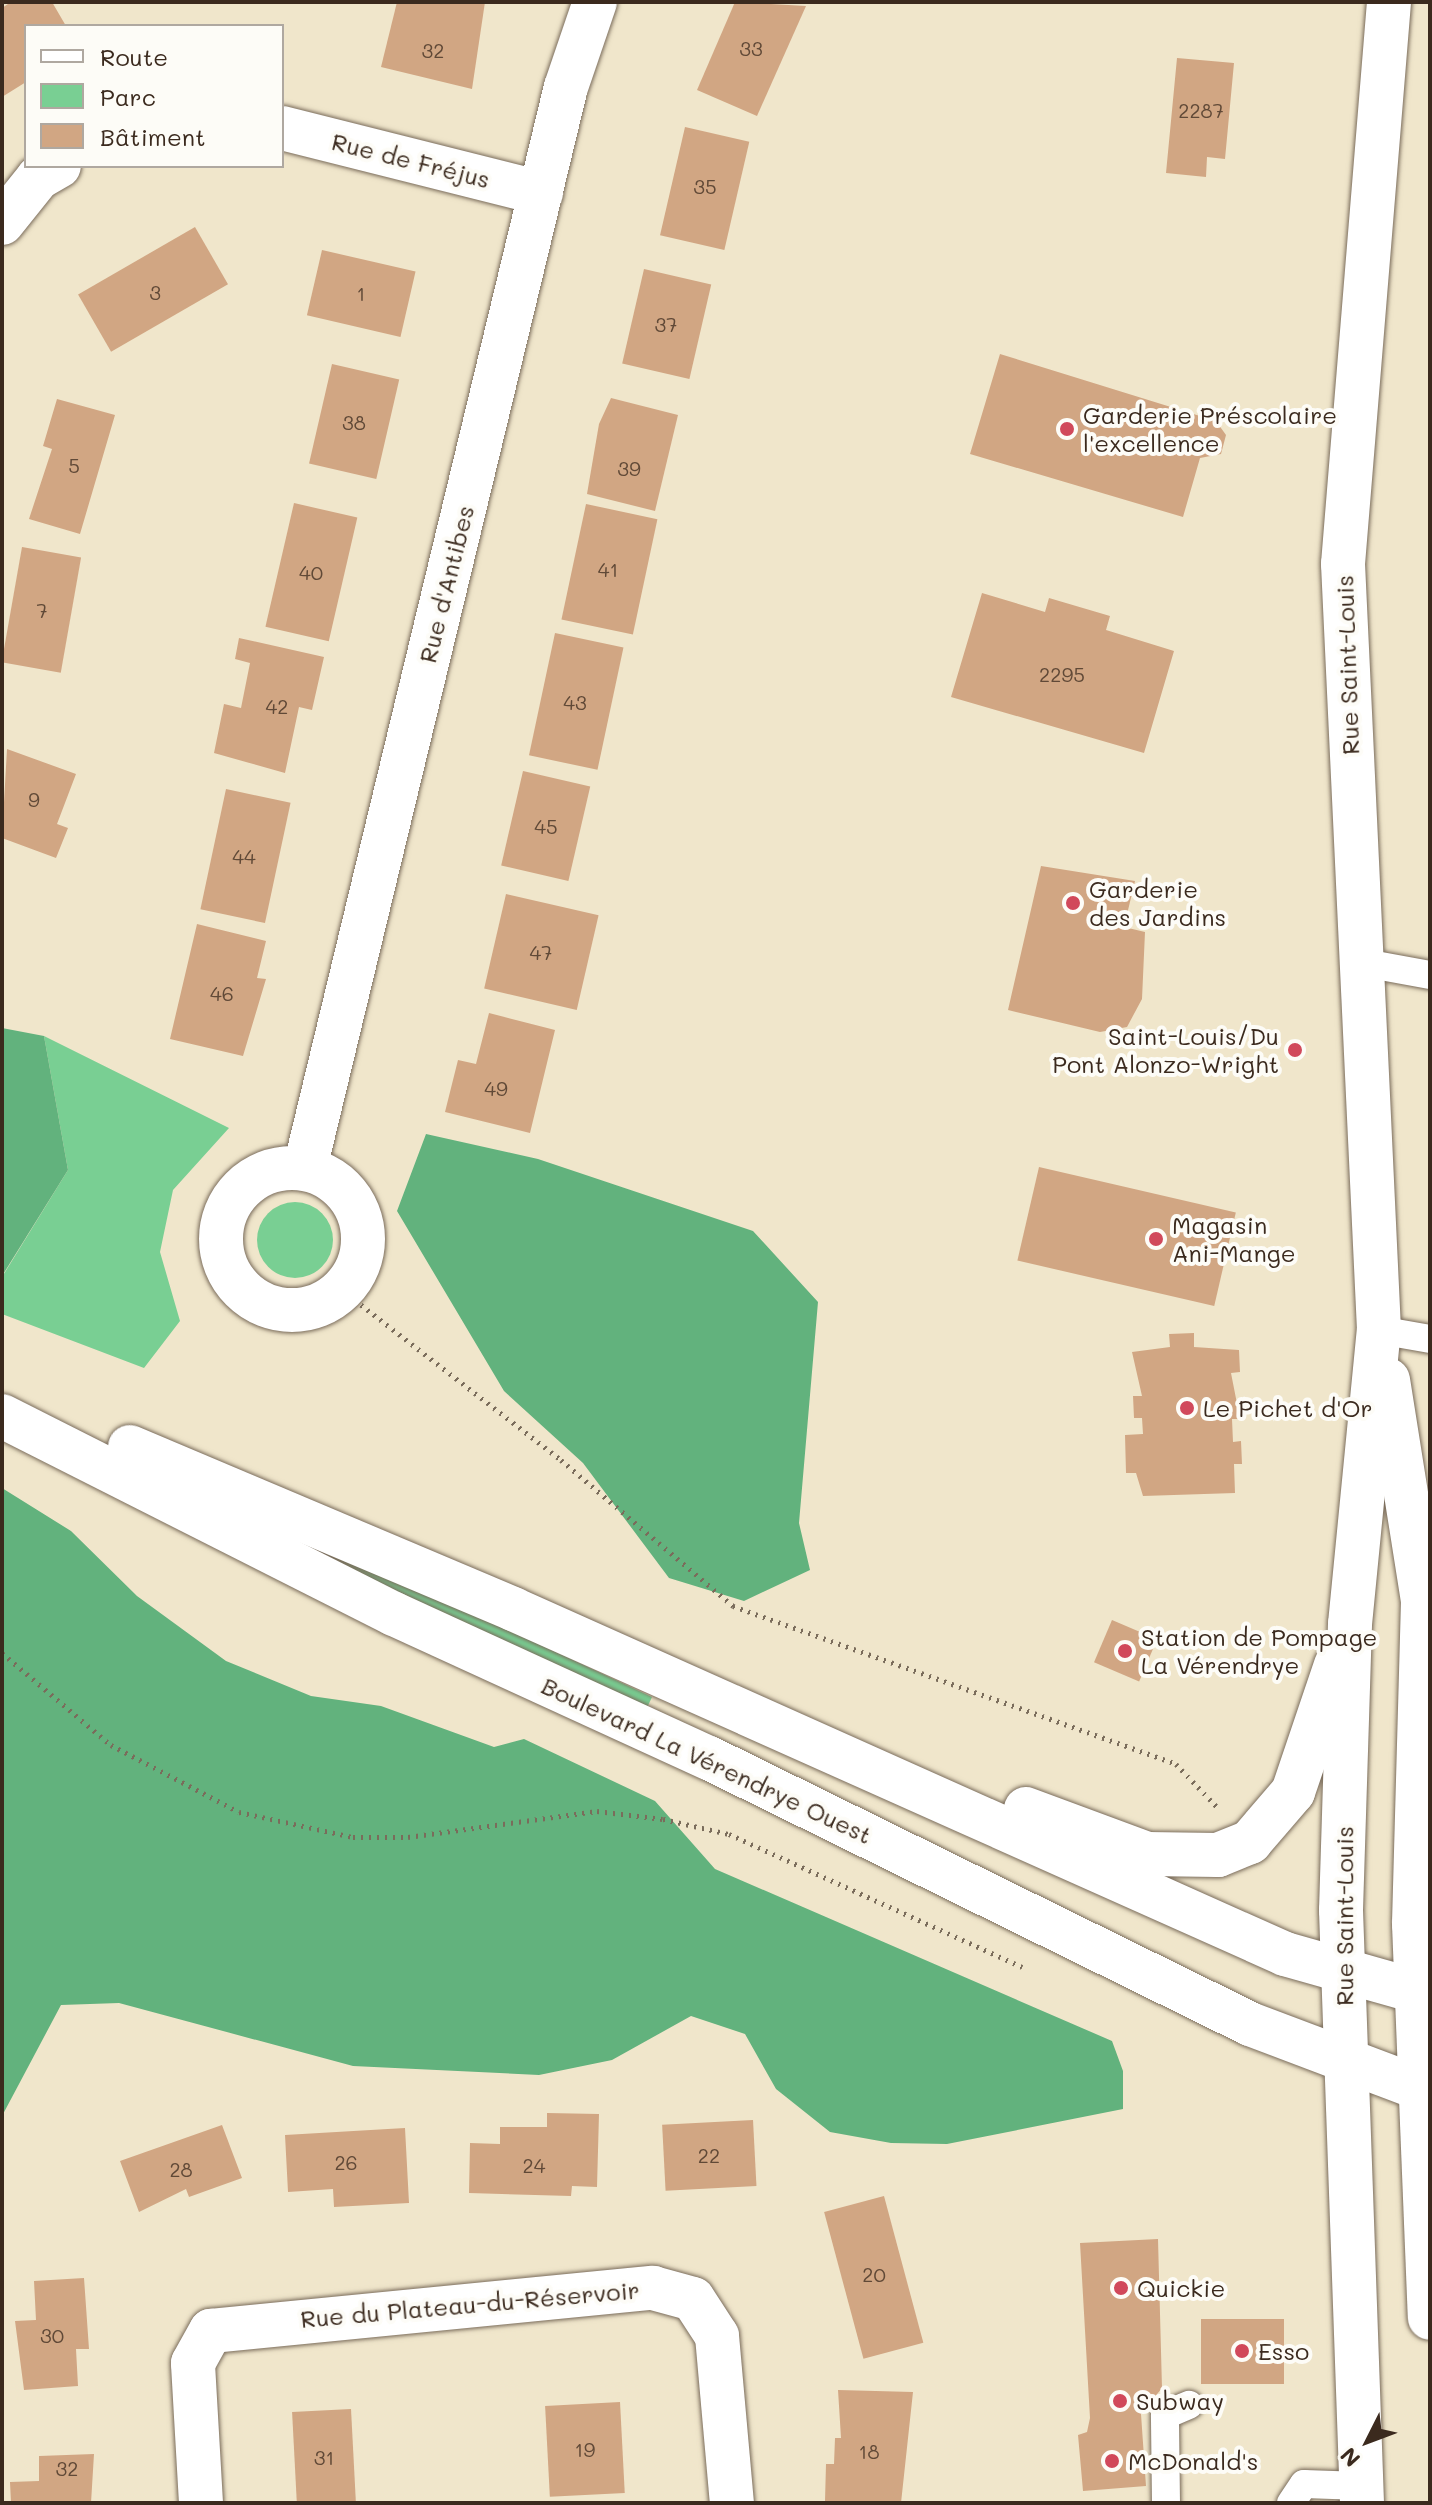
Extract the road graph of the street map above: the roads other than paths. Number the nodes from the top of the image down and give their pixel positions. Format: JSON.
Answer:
{"nodes":[{"id":1,"x":595,"y":2,"type":"edge"},
{"id":2,"x":1389,"y":2,"type":"edge"},
{"id":3,"x":284,"y":129,"type":"edge"},
{"id":4,"x":56,"y":168,"type":"edge"},
{"id":5,"x":541,"y":193,"type":"junction"},
{"id":6,"x":2,"y":223,"type":"edge"},
{"id":7,"x":1359,"y":962,"type":"junction"},
{"id":8,"x":1430,"y":975,"type":"edge"},
{"id":9,"x":305,"y":1168,"type":"junction"},
{"id":10,"x":1379,"y":1330,"type":"junction"},
{"id":11,"x":1430,"y":1339,"type":"edge"},
{"id":12,"x":2,"y":1393,"type":"edge"},
{"id":13,"x":2,"y":1416,"type":"edge"},
{"id":14,"x":513,"y":1609,"type":"junction"},
{"id":15,"x":1350,"y":1624,"type":"junction"},
{"id":16,"x":1343,"y":1975,"type":"junction"},
{"id":17,"x":1423,"y":1993,"type":"edge"},
{"id":18,"x":1344,"y":2064,"type":"junction"},
{"id":19,"x":1424,"y":2090,"type":"edge"},
{"id":20,"x":1430,"y":2318,"type":"edge"},
{"id":21,"x":1189,"y":2405,"type":"dead end"},
{"id":22,"x":1362,"y":2494,"type":"edge"},
{"id":23,"x":201,"y":2503,"type":"edge"},
{"id":24,"x":732,"y":2503,"type":"edge"},
{"id":25,"x":1166,"y":2503,"type":"edge"},
{"id":26,"x":1291,"y":2503,"type":"edge"}],
"edges":[{"from":1,"to":5,"type":"main road","name":"Rue d'Antibes"},
{"from":2,"to":7,"type":"main road","name":"Rue Saint-Louis"},
{"from":3,"to":5,"type":"main road","name":"Rue de Fréjus"},
{"from":4,"to":6,"type":"main road"},
{"from":5,"to":9,"type":"main road","name":"Rue d'Antibes"},
{"from":7,"to":8,"type":"lane"},
{"from":7,"to":10,"type":"main road","name":"Rue Saint-Louis"},
{"from":9,"to":9,"type":"main road"},
{"from":10,"to":11,"type":"lane"},
{"from":10,"to":15,"type":"main road","name":"Rue Saint-Louis"},
{"from":10,"to":17,"type":"main road","name":"Rue Saint-Louis"},
{"from":12,"to":14,"type":"main road"},
{"from":13,"to":18,"type":"main road","name":"Boulevard La Vérendrye Ouest"},
{"from":14,"to":15,"type":"main road"},
{"from":14,"to":16,"type":"main road"},
{"from":15,"to":16,"type":"main road","name":"Rue Saint-Louis"},
{"from":16,"to":17,"type":"main road"},
{"from":16,"to":18,"type":"main road","name":"Rue Saint-Louis"},
{"from":17,"to":19,"type":"main road","name":"Rue Saint-Louis"},
{"from":18,"to":19,"type":"main road","name":"Boulevard La Vérendrye Ouest"},
{"from":18,"to":22,"type":"main road","name":"Rue Saint-Louis"},
{"from":19,"to":20,"type":"main road","name":"Rue Saint-Louis"},
{"from":21,"to":25,"type":"lane"},
{"from":22,"to":26,"type":"lane"},
{"from":23,"to":24,"type":"main road","name":"Rue du Plateau-du-Réservoir"}]}
